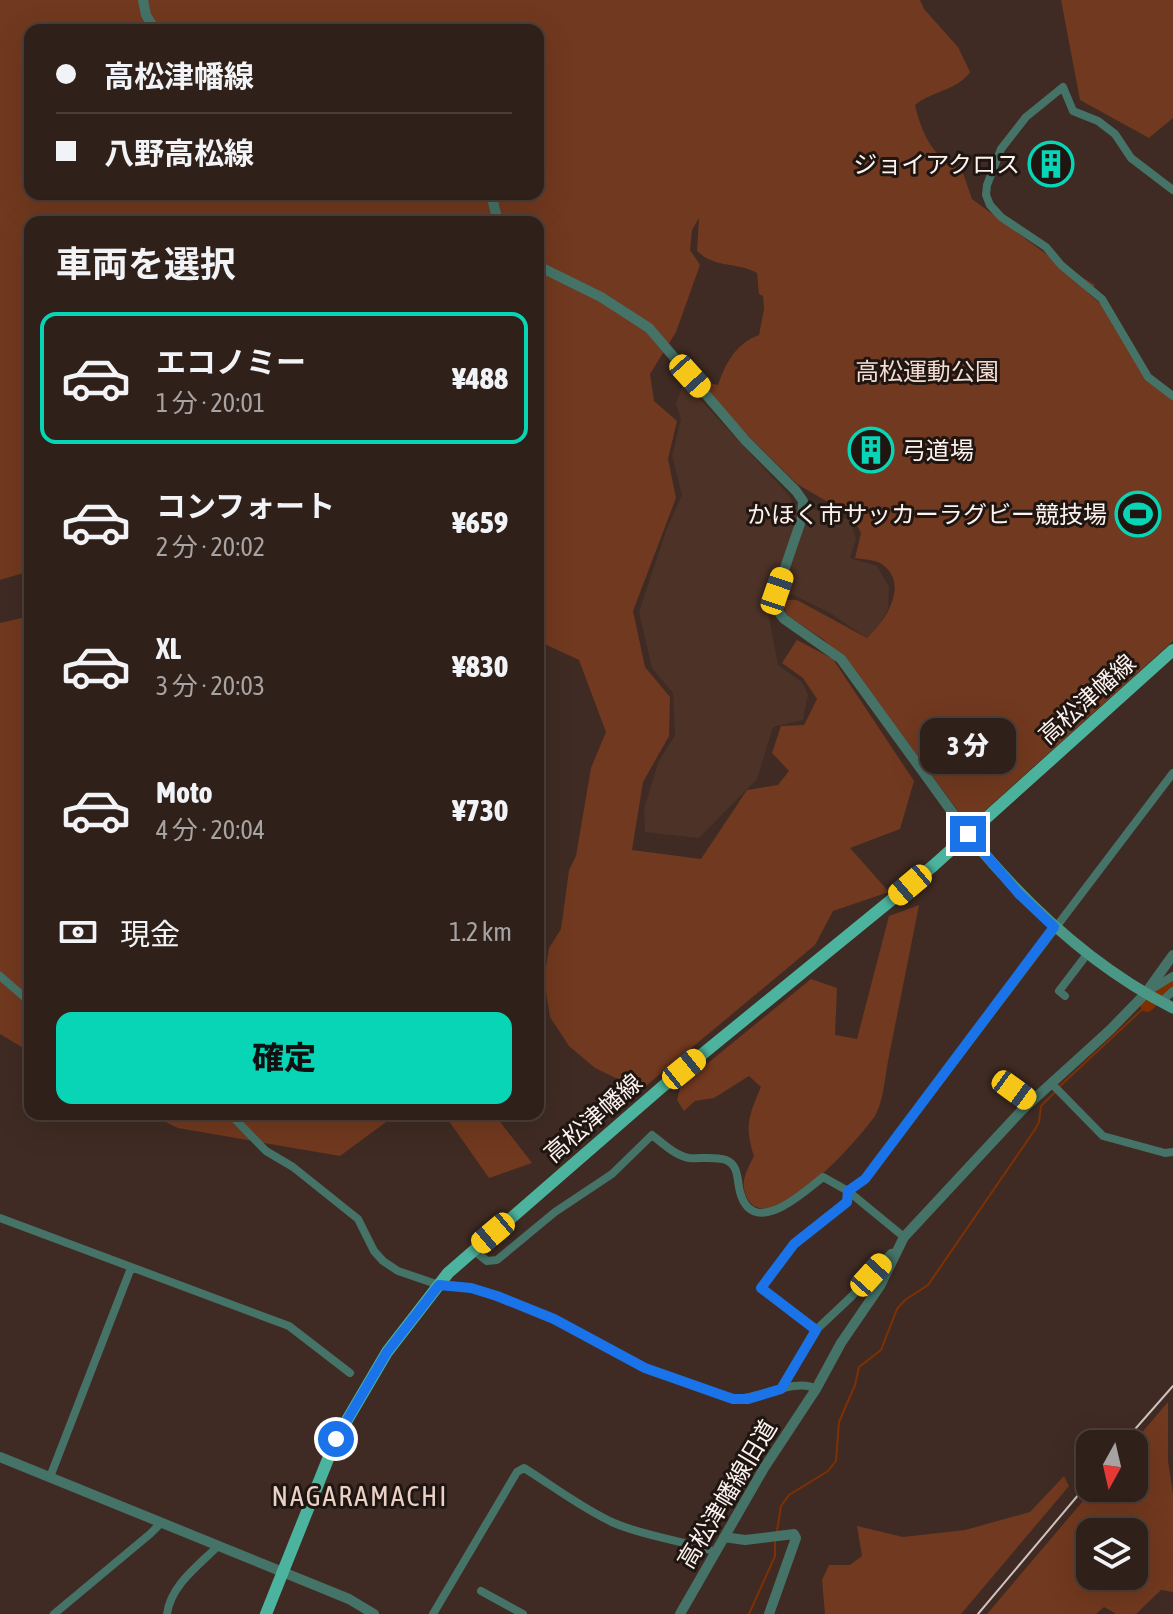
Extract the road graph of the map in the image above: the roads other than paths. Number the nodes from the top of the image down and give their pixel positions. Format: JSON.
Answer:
{"nodes":[{"id":1,"x":143,"y":0,"type":"edge"},
{"id":2,"x":151,"y":24,"type":"edge"},
{"id":3,"x":1173,"y":190,"type":"edge"},
{"id":4,"x":544,"y":269,"type":"edge"},
{"id":5,"x":1173,"y":396,"type":"edge"},
{"id":6,"x":1173,"y":650,"type":"edge"},
{"id":7,"x":1173,"y":773,"type":"edge"},
{"id":8,"x":968,"y":834,"type":"junction"},
{"id":9,"x":1054,"y":927,"type":"junction"},
{"id":10,"x":1088,"y":953,"type":"junction"},
{"id":11,"x":1173,"y":955,"type":"edge"},
{"id":12,"x":0,"y":976,"type":"edge"},
{"id":13,"x":1173,"y":976,"type":"edge"},
{"id":14,"x":1173,"y":991,"type":"edge"},
{"id":15,"x":1065,"y":996,"type":"dead end"},
{"id":16,"x":24,"y":997,"type":"edge"},
{"id":17,"x":1153,"y":998,"type":"junction"},
{"id":18,"x":1173,"y":1008,"type":"edge"},
{"id":19,"x":998,"y":1078,"type":"dead end"},
{"id":20,"x":1055,"y":1087,"type":"junction"},
{"id":21,"x":1030,"y":1102,"type":"junction"},
{"id":22,"x":236,"y":1120,"type":"edge"},
{"id":23,"x":1173,"y":1152,"type":"edge"},
{"id":24,"x":848,"y":1191,"type":"junction"},
{"id":25,"x":0,"y":1218,"type":"edge"},
{"id":26,"x":904,"y":1237,"type":"junction"},
{"id":27,"x":473,"y":1250,"type":"junction"},
{"id":28,"x":897,"y":1252,"type":"junction"},
{"id":29,"x":131,"y":1268,"type":"junction"},
{"id":30,"x":439,"y":1285,"type":"junction"},
{"id":31,"x":816,"y":1330,"type":"junction"},
{"id":32,"x":350,"y":1373,"type":"dead end"},
{"id":33,"x":781,"y":1389,"type":"junction"},
{"id":34,"x":816,"y":1389,"type":"junction"},
{"id":35,"x":0,"y":1457,"type":"edge"},
{"id":36,"x":50,"y":1477,"type":"junction"},
{"id":37,"x":161,"y":1523,"type":"junction"},
{"id":38,"x":724,"y":1537,"type":"junction"},
{"id":39,"x":218,"y":1546,"type":"junction"},
{"id":40,"x":716,"y":1552,"type":"junction"},
{"id":41,"x":284,"y":1574,"type":"junction"},
{"id":42,"x":481,"y":1591,"type":"dead end"},
{"id":43,"x":54,"y":1614,"type":"edge"},
{"id":44,"x":167,"y":1614,"type":"edge"},
{"id":45,"x":266,"y":1614,"type":"edge"},
{"id":46,"x":374,"y":1614,"type":"edge"},
{"id":47,"x":433,"y":1614,"type":"edge"},
{"id":48,"x":523,"y":1614,"type":"edge"},
{"id":49,"x":680,"y":1614,"type":"edge"},
{"id":50,"x":769,"y":1614,"type":"edge"}],
"edges":[{"from":1,"to":2,"type":"street"},
{"from":3,"to":5,"type":"street"},
{"from":4,"to":8,"type":"street"},
{"from":6,"to":8,"type":"main road","name":"高松津幡線"},
{"from":7,"to":9,"type":"street"},
{"from":8,"to":9,"type":"main road"},
{"from":8,"to":27,"type":"main road","name":"高松津幡線"},
{"from":9,"to":10,"type":"main road"},
{"from":9,"to":24,"type":"street"},
{"from":10,"to":15,"type":"street"},
{"from":10,"to":17,"type":"main road"},
{"from":11,"to":17,"type":"street","name":"高松津幡線旧道"},
{"from":12,"to":16,"type":"street"},
{"from":13,"to":17,"type":"street"},
{"from":14,"to":17,"type":"street"},
{"from":17,"to":18,"type":"main road"},
{"from":17,"to":20,"type":"street","name":"高松津幡線旧道"},
{"from":19,"to":21,"type":"street"},
{"from":20,"to":21,"type":"street","name":"高松津幡線旧道"},
{"from":20,"to":23,"type":"street"},
{"from":21,"to":26,"type":"street","name":"高松津幡線旧道"},
{"from":22,"to":30,"type":"street"},
{"from":24,"to":26,"type":"street"},
{"from":24,"to":27,"type":"street"},
{"from":24,"to":31,"type":"street"},
{"from":25,"to":29,"type":"street"},
{"from":26,"to":28,"type":"street","name":"高松津幡線旧道"},
{"from":27,"to":30,"type":"main road","name":"高松津幡線"},
{"from":28,"to":31,"type":"street"},
{"from":28,"to":34,"type":"street","name":"高松津幡線旧道"},
{"from":29,"to":32,"type":"street"},
{"from":29,"to":36,"type":"street"},
{"from":30,"to":33,"type":"street"},
{"from":30,"to":41,"type":"main road","name":"高松津幡線"},
{"from":31,"to":33,"type":"street"},
{"from":33,"to":34,"type":"street"},
{"from":34,"to":38,"type":"street","name":"高松津幡線旧道"},
{"from":35,"to":36,"type":"street"},
{"from":36,"to":37,"type":"street"},
{"from":37,"to":39,"type":"street"},
{"from":37,"to":43,"type":"street"},
{"from":38,"to":40,"type":"street","name":"高松津幡線旧道"},
{"from":38,"to":50,"type":"street"},
{"from":39,"to":41,"type":"street"},
{"from":39,"to":44,"type":"street"},
{"from":40,"to":47,"type":"street"},
{"from":40,"to":49,"type":"street","name":"高松津幡線旧道"},
{"from":41,"to":45,"type":"main road","name":"高松津幡線"},
{"from":41,"to":46,"type":"street"},
{"from":42,"to":48,"type":"street"}]}
